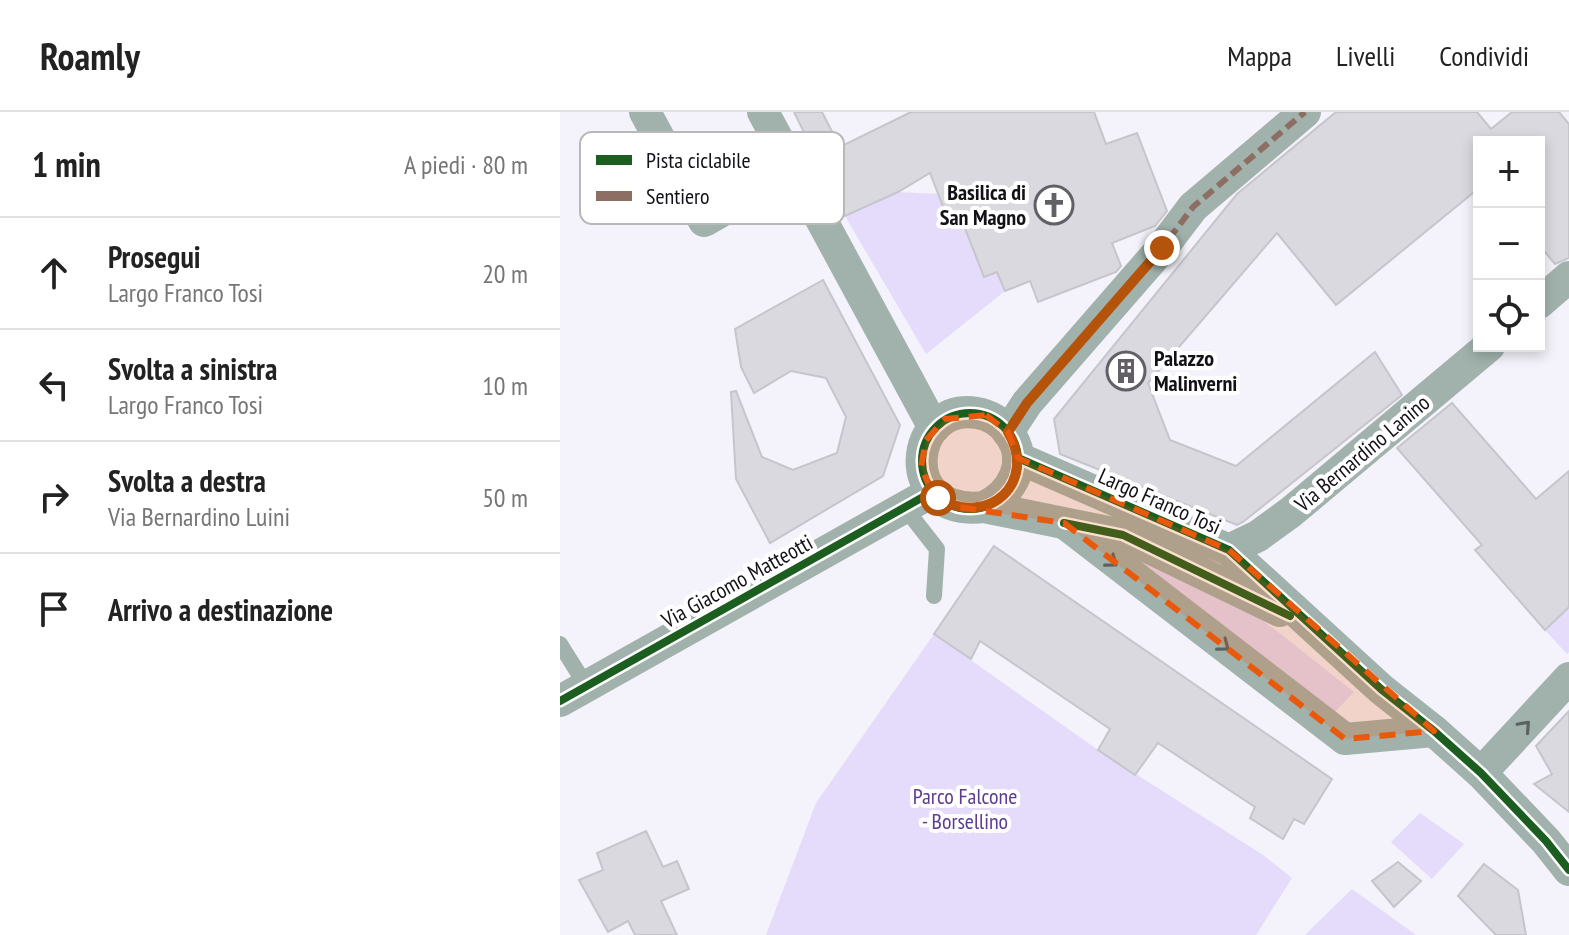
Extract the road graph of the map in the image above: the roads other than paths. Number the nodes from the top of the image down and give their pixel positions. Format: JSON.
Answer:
{"nodes":[{"id":1,"x":645,"y":112,"type":"edge"},
{"id":2,"x":763,"y":112,"type":"edge"},
{"id":3,"x":1305,"y":112,"type":"edge"},
{"id":4,"x":656,"y":132,"type":"edge"},
{"id":5,"x":774,"y":132,"type":"edge"},
{"id":6,"x":825,"y":224,"type":"edge"},
{"id":7,"x":1569,"y":277,"type":"edge"},
{"id":8,"x":1545,"y":298,"type":"edge"},
{"id":9,"x":1482,"y":352,"type":"edge"},
{"id":10,"x":934,"y":428,"type":"junction"},
{"id":11,"x":1013,"y":445,"type":"junction"},
{"id":12,"x":918,"y":500,"type":"junction"},
{"id":13,"x":984,"y":507,"type":"junction"},
{"id":14,"x":1064,"y":523,"type":"junction"},
{"id":15,"x":1229,"y":550,"type":"junction"},
{"id":16,"x":934,"y":596,"type":"dead end"},
{"id":17,"x":1312,"y":626,"type":"junction"},
{"id":18,"x":560,"y":644,"type":"edge"},
{"id":19,"x":1569,"y":678,"type":"edge"},
{"id":20,"x":573,"y":694,"type":"edge"},
{"id":21,"x":1434,"y":731,"type":"junction"},
{"id":22,"x":1481,"y":773,"type":"junction"},
{"id":23,"x":1546,"y":841,"type":"junction"},
{"id":24,"x":1569,"y":870,"type":"edge"},
{"id":25,"x":1569,"y":890,"type":"edge"}],
"edges":[{"from":1,"to":4,"type":"street"},
{"from":2,"to":5,"type":"street"},
{"from":3,"to":11,"type":"street"},
{"from":6,"to":10,"type":"street"},
{"from":7,"to":8,"type":"street"},
{"from":9,"to":15,"type":"street","name":"Via Bernardino Lanino"},
{"from":10,"to":11,"type":"street","name":"Largo Franco Tosi"},
{"from":10,"to":12,"type":"street"},
{"from":11,"to":13,"type":"street"},
{"from":11,"to":15,"type":"street","name":"Largo Franco Tosi"},
{"from":12,"to":13,"type":"street","name":"Largo Franco Tosi"},
{"from":12,"to":16,"type":"lane"},
{"from":12,"to":20,"type":"street","name":"Via Giacomo Matteotti"},
{"from":13,"to":14,"type":"street","name":"Largo Franco Tosi"},
{"from":14,"to":17,"type":"street","name":"Largo Franco Tosi"},
{"from":14,"to":21,"type":"street","name":"Largo Franco Tosi","one_way":true},
{"from":15,"to":17,"type":"street","name":"Largo Franco Tosi"},
{"from":17,"to":21,"type":"street","name":"Largo Franco Tosi"},
{"from":18,"to":20,"type":"lane"},
{"from":22,"to":19,"type":"street","one_way":true},
{"from":21,"to":22,"type":"street","name":"Largo Franco Tosi"},
{"from":22,"to":23,"type":"street","name":"Largo Franco Tosi"},
{"from":23,"to":24,"type":"street","name":"Largo Franco Tosi"},
{"from":23,"to":25,"type":"street","name":"Largo Franco Tosi"}]}
